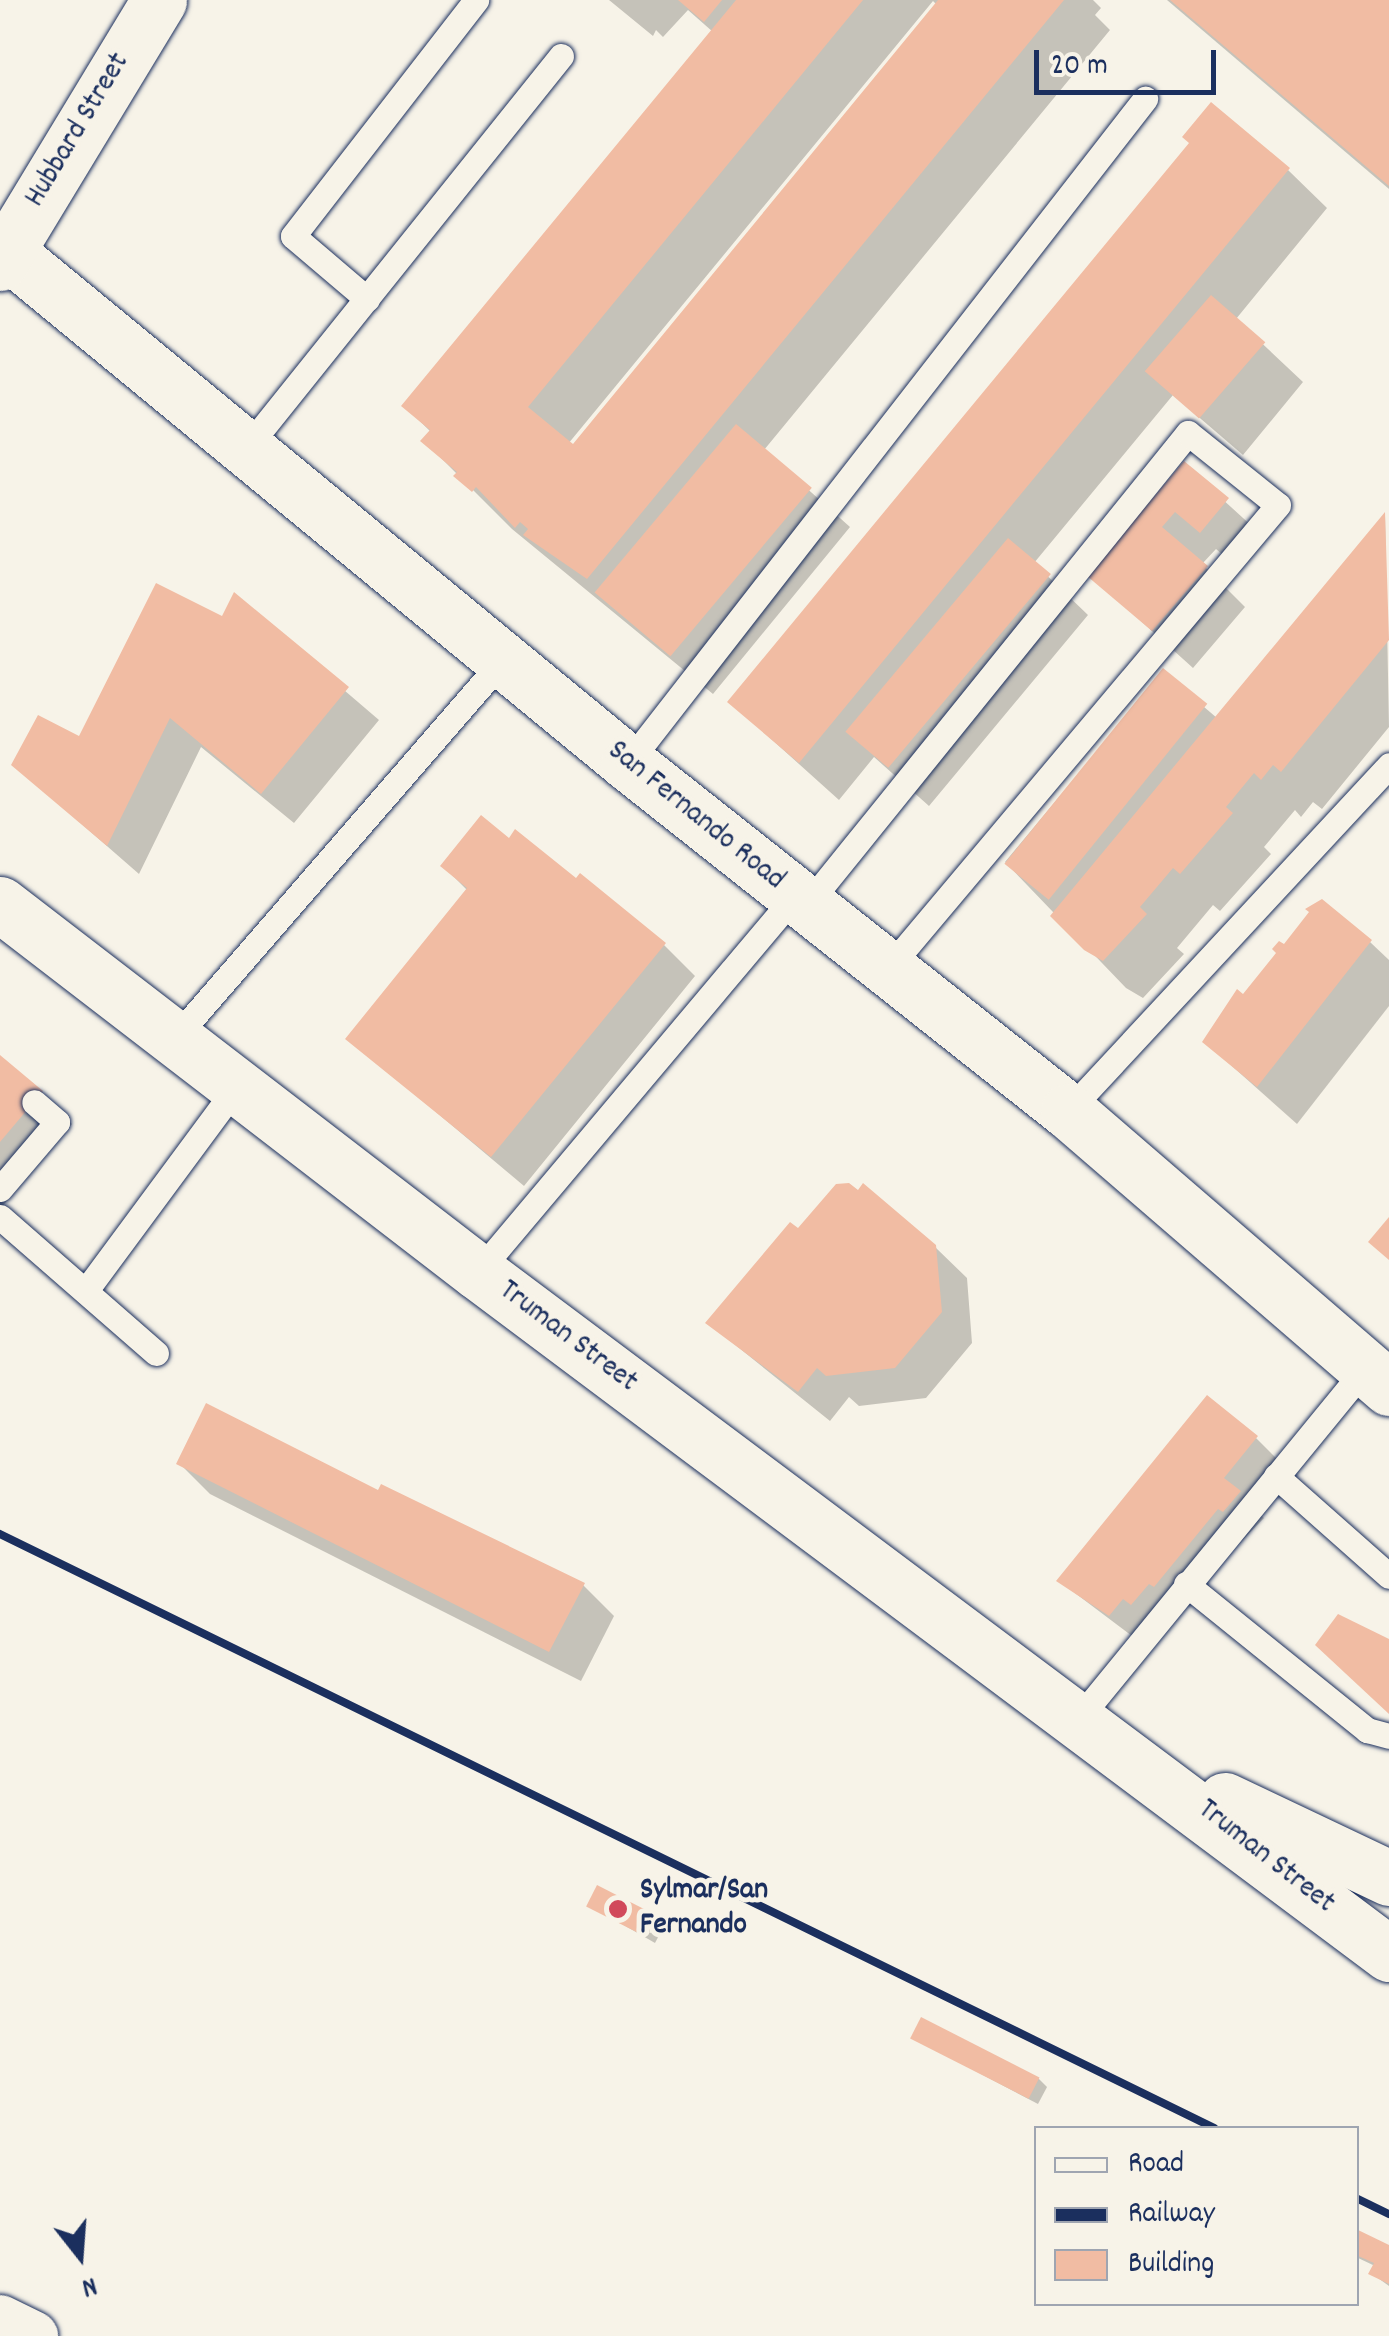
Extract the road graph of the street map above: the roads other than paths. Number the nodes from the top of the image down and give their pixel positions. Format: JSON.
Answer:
{"nodes":[{"id":1,"x":159,"y":0,"type":"edge"},
{"id":2,"x":476,"y":0,"type":"edge"},
{"id":3,"x":561,"y":56,"type":"dead end"},
{"id":4,"x":1145,"y":99,"type":"dead end"},
{"id":5,"x":2,"y":253,"type":"edge"},
{"id":6,"x":367,"y":299,"type":"junction"},
{"id":7,"x":246,"y":450,"type":"junction"},
{"id":8,"x":503,"y":660,"type":"junction"},
{"id":9,"x":628,"y":763,"type":"junction"},
{"id":10,"x":1389,"y":765,"type":"edge"},
{"id":11,"x":800,"y":902,"type":"junction"},
{"id":12,"x":3,"y":911,"type":"edge"},
{"id":13,"x":886,"y":971,"type":"junction"},
{"id":14,"x":174,"y":1039,"type":"junction"},
{"id":15,"x":237,"y":1086,"type":"junction"},
{"id":16,"x":34,"y":1102,"type":"dead end"},
{"id":17,"x":1068,"y":1111,"type":"junction"},
{"id":18,"x":4,"y":1175,"type":"edge"},
{"id":19,"x":0,"y":1218,"type":"edge"},
{"id":20,"x":478,"y":1272,"type":"junction"},
{"id":21,"x":87,"y":1289,"type":"junction"},
{"id":22,"x":156,"y":1353,"type":"dead end"},
{"id":23,"x":1377,"y":1378,"type":"edge"},
{"id":24,"x":1276,"y":1476,"type":"junction"},
{"id":25,"x":1389,"y":1576,"type":"edge"},
{"id":26,"x":1186,"y":1584,"type":"junction"},
{"id":27,"x":1079,"y":1718,"type":"junction"},
{"id":28,"x":1389,"y":1736,"type":"edge"},
{"id":29,"x":1140,"y":1762,"type":"junction"},
{"id":30,"x":1375,"y":1864,"type":"edge"},
{"id":31,"x":1389,"y":1954,"type":"edge"},
{"id":32,"x":0,"y":2320,"type":"edge"},
{"id":33,"x":34,"y":2336,"type":"edge"}],
"edges":[{"from":1,"to":5,"type":"main road","name":"Hubbard Street"},
{"from":2,"to":6,"type":"lane"},
{"from":3,"to":6,"type":"lane"},
{"from":4,"to":9,"type":"lane"},
{"from":5,"to":7,"type":"main road","name":"San Fernando Road"},
{"from":6,"to":7,"type":"lane"},
{"from":7,"to":8,"type":"main road","name":"San Fernando Road"},
{"from":8,"to":9,"type":"main road","name":"San Fernando Road"},
{"from":8,"to":14,"type":"lane"},
{"from":9,"to":11,"type":"main road","name":"San Fernando Road"},
{"from":10,"to":17,"type":"lane"},
{"from":11,"to":13,"type":"main road","name":"San Fernando Road"},
{"from":11,"to":13,"type":"lane"},
{"from":11,"to":20,"type":"lane"},
{"from":12,"to":14,"type":"main road","name":"Truman Street"},
{"from":13,"to":17,"type":"main road","name":"San Fernando Road"},
{"from":14,"to":15,"type":"main road","name":"Truman Street"},
{"from":15,"to":20,"type":"main road","name":"Truman Street"},
{"from":15,"to":21,"type":"lane"},
{"from":16,"to":18,"type":"lane"},
{"from":17,"to":23,"type":"main road","name":"San Fernando Road"},
{"from":19,"to":21,"type":"lane"},
{"from":20,"to":27,"type":"main road","name":"Truman Street"},
{"from":21,"to":22,"type":"lane"},
{"from":23,"to":24,"type":"lane"},
{"from":24,"to":25,"type":"lane"},
{"from":24,"to":26,"type":"lane"},
{"from":26,"to":27,"type":"lane"},
{"from":26,"to":28,"type":"lane"},
{"from":27,"to":29,"type":"main road","name":"Truman Street"},
{"from":29,"to":30,"type":"main road","name":"Truman Street"},
{"from":29,"to":31,"type":"main road","name":"Truman Street"},
{"from":32,"to":33,"type":"street"}]}
